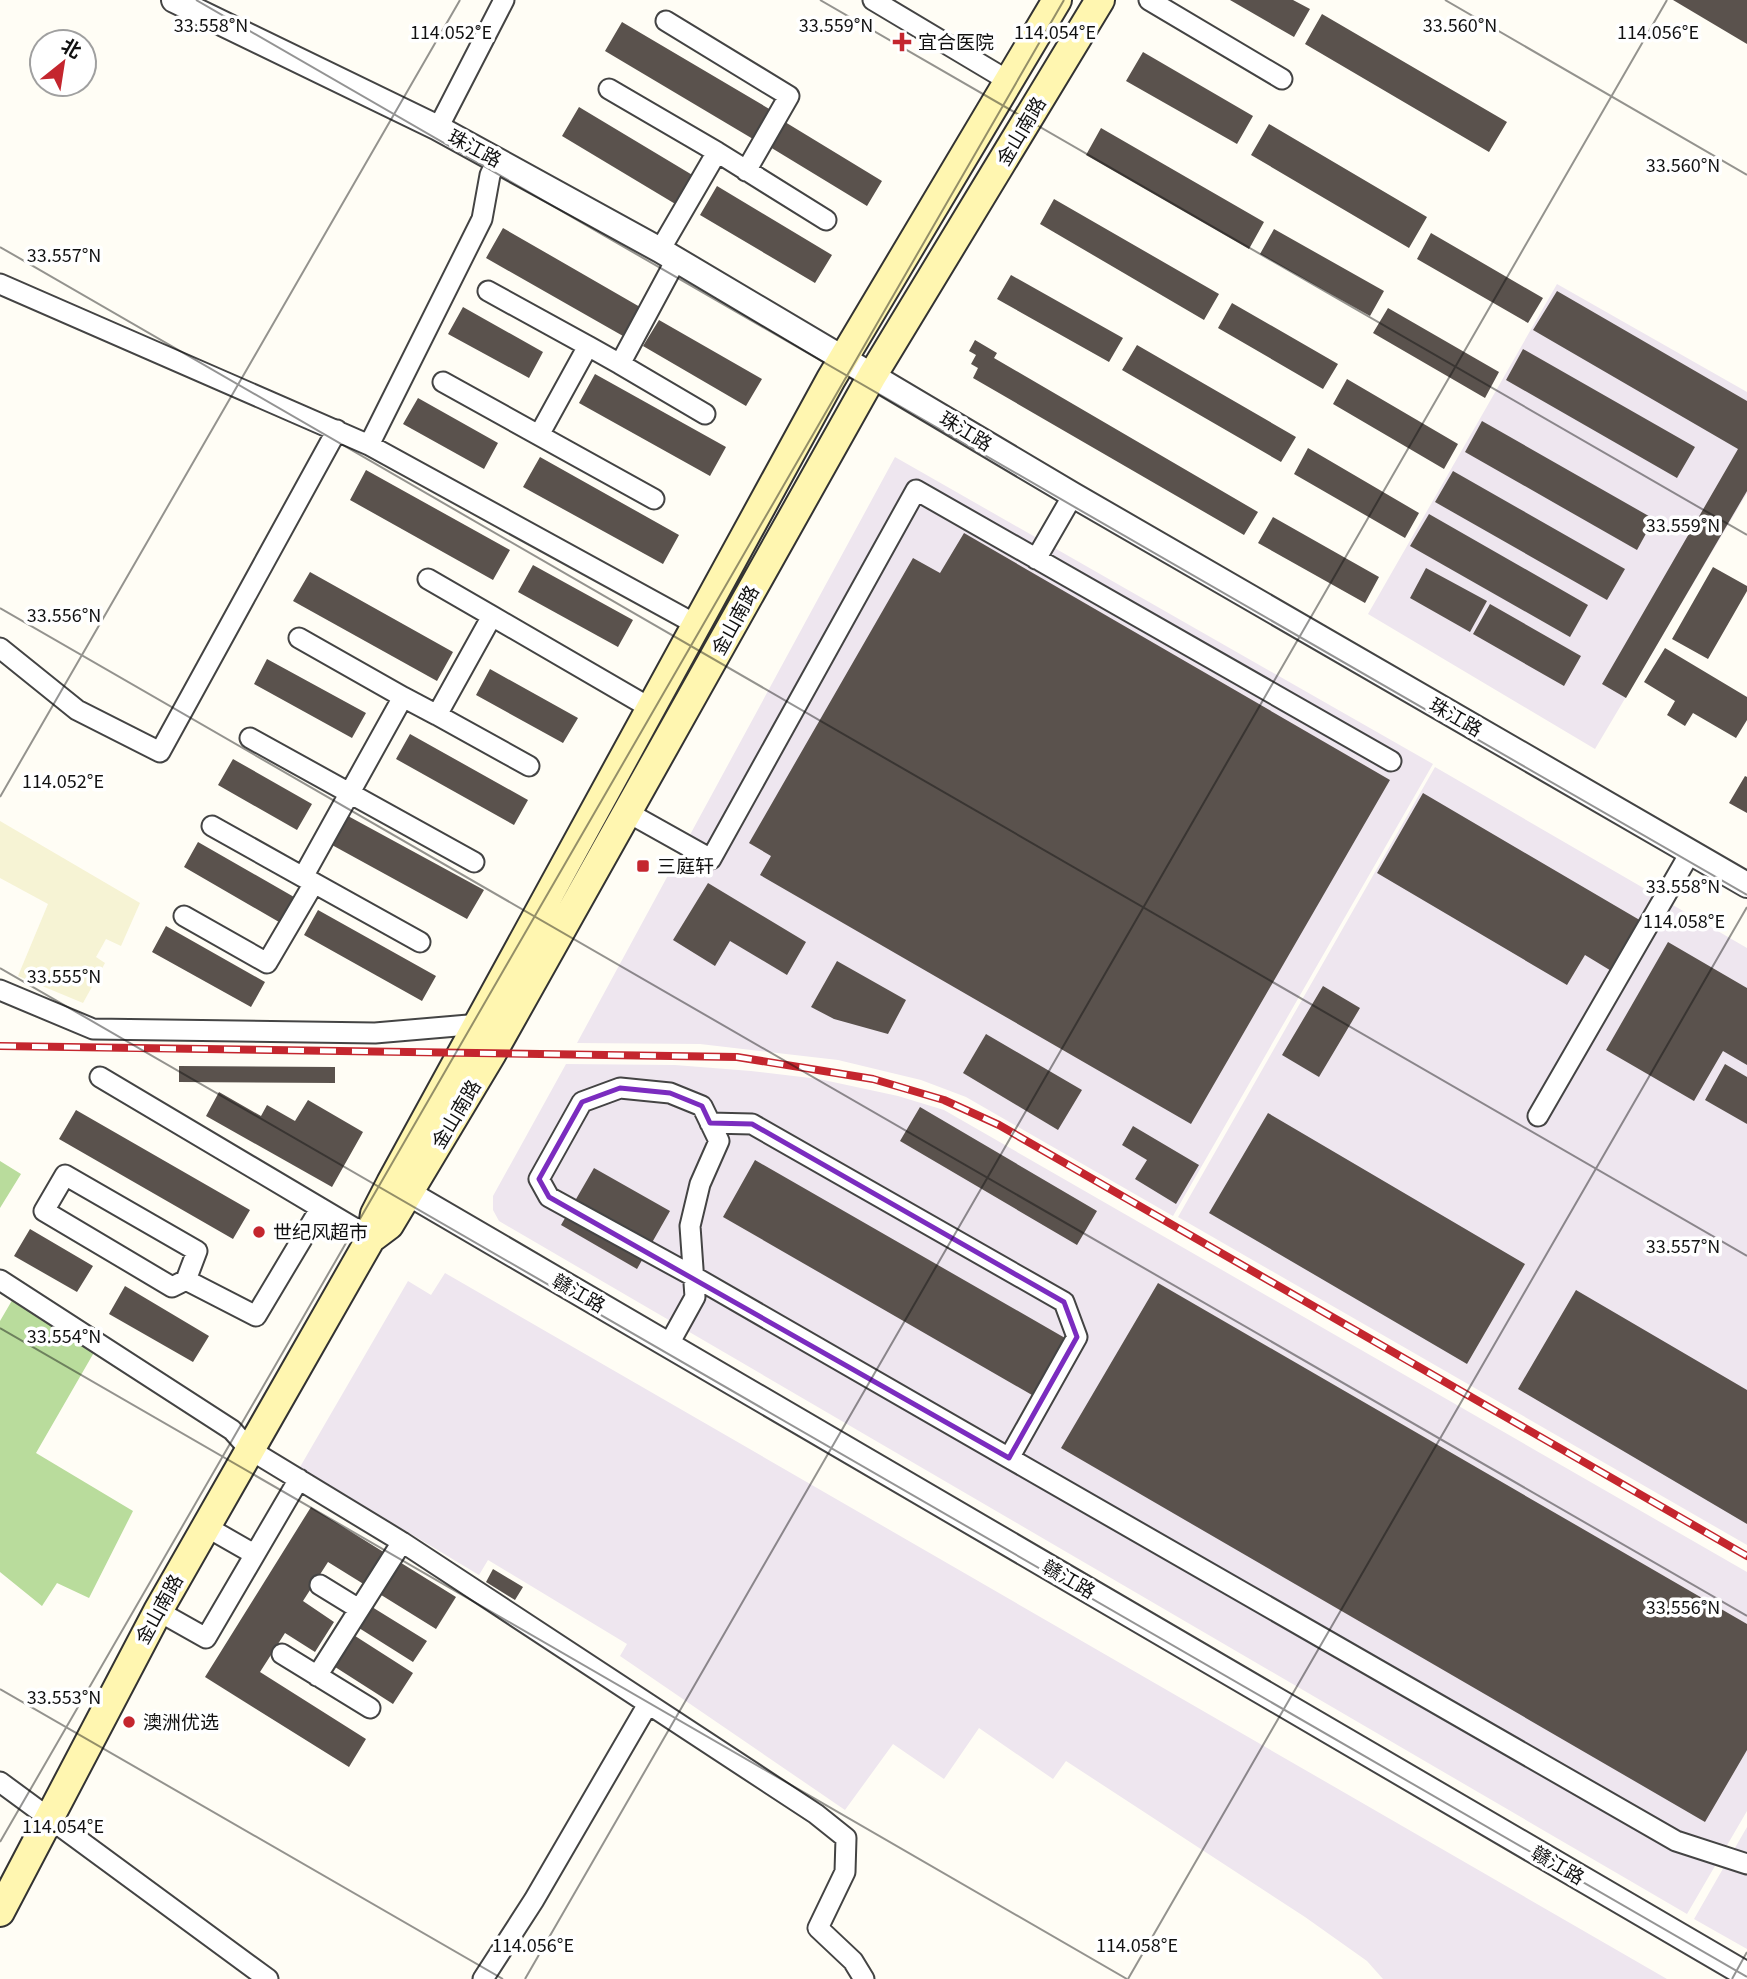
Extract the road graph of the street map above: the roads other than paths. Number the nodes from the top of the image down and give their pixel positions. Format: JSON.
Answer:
{"nodes":[{"id":1,"x":174,"y":0,"type":"edge"},
{"id":2,"x":505,"y":0,"type":"edge"},
{"id":3,"x":873,"y":0,"type":"edge"},
{"id":4,"x":1057,"y":0,"type":"edge"},
{"id":5,"x":1100,"y":0,"type":"edge"},
{"id":6,"x":1149,"y":0,"type":"edge"},
{"id":7,"x":666,"y":21,"type":"dead end"},
{"id":8,"x":1282,"y":79,"type":"dead end"},
{"id":9,"x":1007,"y":80,"type":"junction"},
{"id":10,"x":609,"y":89,"type":"dead end"},
{"id":11,"x":1039,"y":101,"type":"junction"},
{"id":12,"x":438,"y":128,"type":"junction"},
{"id":13,"x":717,"y":152,"type":"junction"},
{"id":14,"x":497,"y":160,"type":"junction"},
{"id":15,"x":746,"y":171,"type":"junction"},
{"id":16,"x":826,"y":220,"type":"dead end"},
{"id":17,"x":668,"y":255,"type":"junction"},
{"id":18,"x":0,"y":284,"type":"edge"},
{"id":19,"x":488,"y":291,"type":"dead end"},
{"id":20,"x":588,"y":346,"type":"junction"},
{"id":21,"x":844,"y":359,"type":"junction"},
{"id":22,"x":620,"y":365,"type":"junction"},
{"id":23,"x":872,"y":376,"type":"junction"},
{"id":24,"x":443,"y":382,"type":"dead end"},
{"id":25,"x":705,"y":414,"type":"dead end"},
{"id":26,"x":337,"y":430,"type":"junction"},
{"id":27,"x":539,"y":436,"type":"junction"},
{"id":28,"x":369,"y":445,"type":"junction"},
{"id":29,"x":1073,"y":495,"type":"junction"},
{"id":30,"x":654,"y":499,"type":"dead end"},
{"id":31,"x":1036,"y":559,"type":"junction"},
{"id":32,"x":428,"y":579,"type":"dead end"},
{"id":33,"x":492,"y":616,"type":"junction"},
{"id":34,"x":697,"y":625,"type":"junction"},
{"id":35,"x":299,"y":638,"type":"dead end"},
{"id":36,"x":0,"y":648,"type":"edge"},
{"id":37,"x":403,"y":697,"type":"junction"},
{"id":38,"x":652,"y":709,"type":"junction"},
{"id":39,"x":437,"y":715,"type":"junction"},
{"id":40,"x":250,"y":738,"type":"dead end"},
{"id":41,"x":1391,"y":761,"type":"dead end"},
{"id":42,"x":529,"y":766,"type":"dead end"},
{"id":43,"x":349,"y":793,"type":"junction"},
{"id":44,"x":627,"y":813,"type":"junction"},
{"id":45,"x":212,"y":826,"type":"dead end"},
{"id":46,"x":1690,"y":853,"type":"junction"},
{"id":47,"x":474,"y":862,"type":"dead end"},
{"id":48,"x":309,"y":880,"type":"junction"},
{"id":49,"x":1747,"y":885,"type":"edge"},
{"id":50,"x":184,"y":916,"type":"dead end"},
{"id":51,"x":420,"y":942,"type":"dead end"},
{"id":52,"x":0,"y":990,"type":"edge"},
{"id":53,"x":480,"y":1024,"type":"junction"},
{"id":54,"x":100,"y":1077,"type":"dead end"},
{"id":55,"x":1538,"y":1116,"type":"dead end"},
{"id":56,"x":710,"y":1123,"type":"junction"},
{"id":57,"x":400,"y":1188,"type":"junction"},
{"id":58,"x":320,"y":1209,"type":"junction"},
{"id":59,"x":371,"y":1238,"type":"junction"},
{"id":60,"x":693,"y":1276,"type":"junction"},
{"id":61,"x":0,"y":1280,"type":"edge"},
{"id":62,"x":186,"y":1280,"type":"junction"},
{"id":63,"x":669,"y":1344,"type":"junction"},
{"id":64,"x":249,"y":1449,"type":"junction"},
{"id":65,"x":1009,"y":1458,"type":"junction"},
{"id":66,"x":299,"y":1479,"type":"junction"},
{"id":67,"x":205,"y":1526,"type":"junction"},
{"id":68,"x":402,"y":1542,"type":"junction"},
{"id":69,"x":254,"y":1554,"type":"junction"},
{"id":70,"x":320,"y":1585,"type":"dead end"},
{"id":71,"x":359,"y":1609,"type":"junction"},
{"id":72,"x":158,"y":1611,"type":"junction"},
{"id":73,"x":282,"y":1654,"type":"dead end"},
{"id":74,"x":317,"y":1676,"type":"junction"},
{"id":75,"x":648,"y":1704,"type":"junction"},
{"id":76,"x":370,"y":1708,"type":"dead end"},
{"id":77,"x":0,"y":1782,"type":"edge"},
{"id":78,"x":48,"y":1816,"type":"junction"},
{"id":79,"x":1747,"y":1864,"type":"edge"},
{"id":80,"x":0,"y":1913,"type":"edge"},
{"id":81,"x":1747,"y":1975,"type":"edge"},
{"id":82,"x":268,"y":1979,"type":"edge"},
{"id":83,"x":483,"y":1979,"type":"edge"},
{"id":84,"x":864,"y":1979,"type":"edge"}],
"edges":[{"from":1,"to":12,"type":"street","name":"珠江路"},
{"from":2,"to":12,"type":"street"},
{"from":3,"to":9,"type":"street"},
{"from":4,"to":9,"type":"main road","name":"金山南路"},
{"from":5,"to":11,"type":"main road","name":"金山南路"},
{"from":6,"to":8,"type":"street"},
{"from":7,"to":15,"type":"street"},
{"from":9,"to":11,"type":"main road"},
{"from":9,"to":21,"type":"main road","name":"金山南路"},
{"from":10,"to":13,"type":"street"},
{"from":11,"to":23,"type":"main road","name":"金山南路"},
{"from":12,"to":14,"type":"street","name":"珠江路"},
{"from":13,"to":15,"type":"street"},
{"from":13,"to":17,"type":"street"},
{"from":14,"to":17,"type":"street","name":"珠江路"},
{"from":14,"to":28,"type":"street"},
{"from":15,"to":16,"type":"street"},
{"from":17,"to":21,"type":"street","name":"珠江路"},
{"from":17,"to":22,"type":"street"},
{"from":18,"to":26,"type":"street"},
{"from":19,"to":20,"type":"street"},
{"from":20,"to":22,"type":"street"},
{"from":20,"to":27,"type":"street"},
{"from":21,"to":23,"type":"street","name":"珠江路"},
{"from":21,"to":34,"type":"main road","name":"金山南路"},
{"from":22,"to":25,"type":"street"},
{"from":23,"to":29,"type":"street","name":"珠江路"},
{"from":23,"to":44,"type":"main road","name":"金山南路"},
{"from":24,"to":27,"type":"street"},
{"from":26,"to":28,"type":"street"},
{"from":26,"to":36,"type":"street"},
{"from":27,"to":30,"type":"street"},
{"from":28,"to":34,"type":"street"},
{"from":29,"to":31,"type":"street"},
{"from":29,"to":46,"type":"street","name":"珠江路"},
{"from":31,"to":41,"type":"street"},
{"from":31,"to":44,"type":"street"},
{"from":32,"to":33,"type":"street"},
{"from":33,"to":38,"type":"street"},
{"from":33,"to":39,"type":"street"},
{"from":34,"to":38,"type":"main road","name":"金山南路"},
{"from":35,"to":37,"type":"street"},
{"from":37,"to":39,"type":"street"},
{"from":37,"to":43,"type":"street"},
{"from":38,"to":53,"type":"main road","name":"金山南路"},
{"from":39,"to":42,"type":"street"},
{"from":40,"to":43,"type":"street"},
{"from":43,"to":47,"type":"street"},
{"from":43,"to":48,"type":"street"},
{"from":44,"to":57,"type":"main road","name":"金山南路"},
{"from":45,"to":48,"type":"street"},
{"from":46,"to":49,"type":"street","name":"珠江路"},
{"from":46,"to":55,"type":"street"},
{"from":48,"to":50,"type":"street"},
{"from":48,"to":51,"type":"street"},
{"from":52,"to":53,"type":"street"},
{"from":53,"to":57,"type":"main road","name":"金山南路"},
{"from":54,"to":58,"type":"street"},
{"from":56,"to":60,"type":"street"},
{"from":56,"to":60,"type":"street"},
{"from":56,"to":65,"type":"street"},
{"from":57,"to":59,"type":"main road","name":"金山南路"},
{"from":57,"to":63,"type":"street","name":"赣江路"},
{"from":58,"to":59,"type":"street"},
{"from":58,"to":62,"type":"street"},
{"from":59,"to":64,"type":"main road","name":"金山南路"},
{"from":60,"to":63,"type":"street"},
{"from":60,"to":65,"type":"street"},
{"from":61,"to":64,"type":"street"},
{"from":62,"to":62,"type":"street"},
{"from":63,"to":81,"type":"street","name":"赣江路"},
{"from":64,"to":66,"type":"street"},
{"from":64,"to":67,"type":"main road","name":"金山南路"},
{"from":65,"to":79,"type":"street"},
{"from":66,"to":68,"type":"street"},
{"from":66,"to":69,"type":"street"},
{"from":67,"to":69,"type":"street"},
{"from":67,"to":72,"type":"main road","name":"金山南路"},
{"from":68,"to":71,"type":"street"},
{"from":68,"to":75,"type":"street"},
{"from":69,"to":72,"type":"street"},
{"from":70,"to":71,"type":"street"},
{"from":71,"to":74,"type":"street"},
{"from":72,"to":78,"type":"main road","name":"金山南路"},
{"from":73,"to":74,"type":"street"},
{"from":74,"to":76,"type":"street"},
{"from":75,"to":83,"type":"street"},
{"from":75,"to":84,"type":"street"},
{"from":77,"to":78,"type":"street"},
{"from":78,"to":80,"type":"main road","name":"金山南路"},
{"from":78,"to":82,"type":"street"}]}
